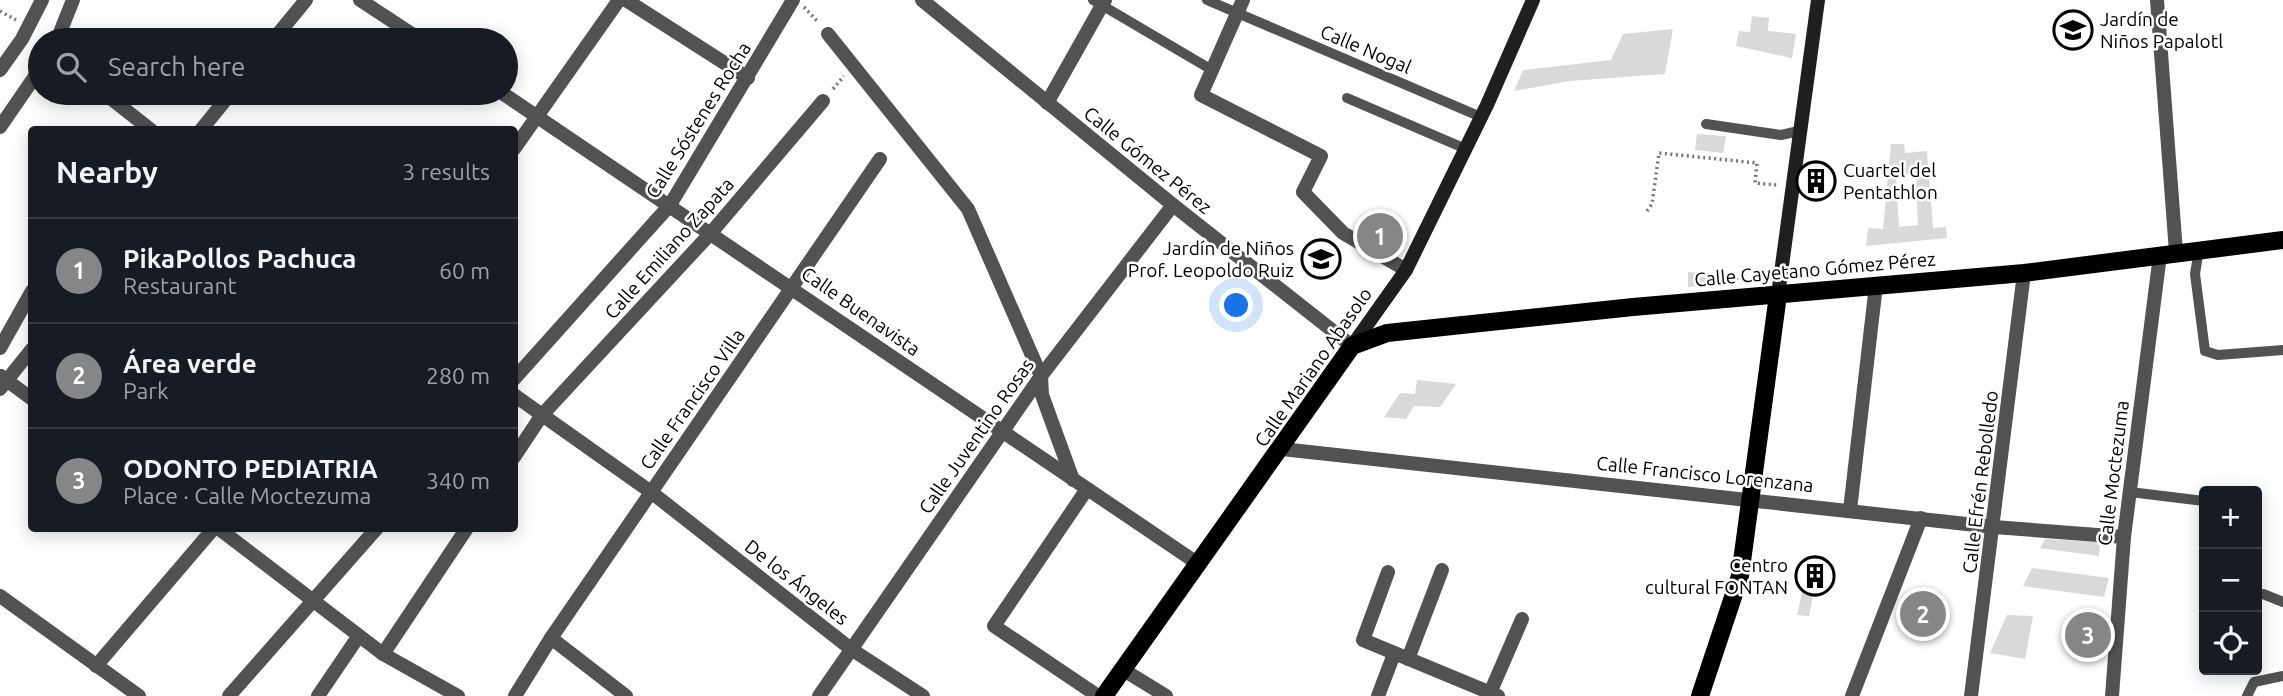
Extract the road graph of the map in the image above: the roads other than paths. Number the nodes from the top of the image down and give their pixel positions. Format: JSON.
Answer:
{"nodes":[{"id":1,"x":42,"y":0,"type":"edge"},
{"id":2,"x":74,"y":0,"type":"edge"},
{"id":3,"x":306,"y":0,"type":"edge"},
{"id":4,"x":360,"y":0,"type":"edge"},
{"id":5,"x":619,"y":0,"type":"edge"},
{"id":6,"x":626,"y":0,"type":"edge"},
{"id":7,"x":793,"y":0,"type":"edge"},
{"id":8,"x":922,"y":0,"type":"edge"},
{"id":9,"x":1206,"y":0,"type":"edge"},
{"id":10,"x":1533,"y":0,"type":"edge"},
{"id":11,"x":1818,"y":0,"type":"edge"},
{"id":12,"x":2157,"y":0,"type":"edge"},
{"id":13,"x":1100,"y":2,"type":"edge"},
{"id":14,"x":1240,"y":6,"type":"edge"},
{"id":15,"x":62,"y":28,"type":"edge"},
{"id":16,"x":283,"y":28,"type":"edge"},
{"id":17,"x":403,"y":28,"type":"edge"},
{"id":18,"x":828,"y":34,"type":"road end"},
{"id":19,"x":0,"y":70,"type":"edge"},
{"id":20,"x":1212,"y":70,"type":"junction"},
{"id":21,"x":748,"y":78,"type":"junction"},
{"id":22,"x":28,"y":86,"type":"edge"},
{"id":23,"x":1347,"y":98,"type":"dead end"},
{"id":24,"x":823,"y":101,"type":"road end"},
{"id":25,"x":1047,"y":103,"type":"junction"},
{"id":26,"x":518,"y":104,"type":"edge"},
{"id":27,"x":118,"y":105,"type":"edge"},
{"id":28,"x":221,"y":105,"type":"edge"},
{"id":29,"x":130,"y":115,"type":"junction"},
{"id":30,"x":1481,"y":117,"type":"junction"},
{"id":31,"x":539,"y":118,"type":"junction"},
{"id":32,"x":1706,"y":124,"type":"dead end"},
{"id":33,"x":124,"y":126,"type":"edge"},
{"id":34,"x":146,"y":126,"type":"edge"},
{"id":35,"x":204,"y":126,"type":"edge"},
{"id":36,"x":0,"y":127,"type":"edge"},
{"id":37,"x":1799,"y":131,"type":"junction"},
{"id":38,"x":518,"y":144,"type":"edge"},
{"id":39,"x":1466,"y":149,"type":"junction"},
{"id":40,"x":880,"y":159,"type":"dead end"},
{"id":41,"x":670,"y":205,"type":"junction"},
{"id":42,"x":1173,"y":205,"type":"junction"},
{"id":43,"x":710,"y":234,"type":"junction"},
{"id":44,"x":2283,"y":240,"type":"edge"},
{"id":45,"x":2199,"y":249,"type":"junction"},
{"id":46,"x":2168,"y":253,"type":"junction"},
{"id":47,"x":1406,"y":270,"type":"junction"},
{"id":48,"x":2024,"y":272,"type":"junction"},
{"id":49,"x":1877,"y":285,"type":"junction"},
{"id":50,"x":793,"y":287,"type":"junction"},
{"id":51,"x":1779,"y":295,"type":"junction"},
{"id":52,"x":28,"y":298,"type":"edge"},
{"id":53,"x":1352,"y":346,"type":"junction"},
{"id":54,"x":0,"y":348,"type":"edge"},
{"id":55,"x":2283,"y":350,"type":"edge"},
{"id":56,"x":28,"y":353,"type":"edge"},
{"id":57,"x":518,"y":375,"type":"edge"},
{"id":58,"x":1041,"y":376,"type":"junction"},
{"id":59,"x":2,"y":382,"type":"edge"},
{"id":60,"x":28,"y":397,"type":"edge"},
{"id":61,"x":518,"y":398,"type":"edge"},
{"id":62,"x":542,"y":415,"type":"junction"},
{"id":63,"x":1002,"y":432,"type":"junction"},
{"id":64,"x":1282,"y":449,"type":"junction"},
{"id":65,"x":518,"y":451,"type":"edge"},
{"id":66,"x":1073,"y":480,"type":"junction"},
{"id":67,"x":1087,"y":489,"type":"junction"},
{"id":68,"x":651,"y":492,"type":"junction"},
{"id":69,"x":2130,"y":492,"type":"junction"},
{"id":70,"x":1749,"y":498,"type":"junction"},
{"id":71,"x":2199,"y":500,"type":"edge"},
{"id":72,"x":1850,"y":510,"type":"junction"},
{"id":73,"x":1921,"y":518,"type":"junction"},
{"id":74,"x":1994,"y":527,"type":"junction"},
{"id":75,"x":213,"y":532,"type":"edge"},
{"id":76,"x":221,"y":532,"type":"edge"},
{"id":77,"x":373,"y":532,"type":"edge"},
{"id":78,"x":464,"y":532,"type":"edge"},
{"id":79,"x":2124,"y":537,"type":"junction"},
{"id":80,"x":1197,"y":563,"type":"junction"},
{"id":81,"x":1441,"y":570,"type":"dead end"},
{"id":82,"x":1388,"y":572,"type":"dead end"},
{"id":83,"x":2263,"y":594,"type":"dead end"},
{"id":84,"x":0,"y":596,"type":"edge"},
{"id":85,"x":310,"y":601,"type":"junction"},
{"id":86,"x":2283,"y":602,"type":"edge"},
{"id":87,"x":1522,"y":619,"type":"dead end"},
{"id":88,"x":358,"y":637,"type":"junction"},
{"id":89,"x":551,"y":638,"type":"junction"},
{"id":90,"x":851,"y":649,"type":"junction"},
{"id":91,"x":383,"y":654,"type":"junction"},
{"id":92,"x":1401,"y":657,"type":"junction"},
{"id":93,"x":96,"y":666,"type":"junction"},
{"id":94,"x":1122,"y":669,"type":"junction"},
{"id":95,"x":2283,"y":676,"type":"edge"},
{"id":96,"x":1494,"y":694,"type":"edge"},
{"id":97,"x":139,"y":696,"type":"edge"},
{"id":98,"x":229,"y":696,"type":"edge"},
{"id":99,"x":318,"y":696,"type":"edge"},
{"id":100,"x":458,"y":696,"type":"edge"},
{"id":101,"x":515,"y":696,"type":"edge"},
{"id":102,"x":626,"y":696,"type":"edge"},
{"id":103,"x":819,"y":696,"type":"edge"},
{"id":104,"x":923,"y":696,"type":"edge"},
{"id":105,"x":1098,"y":696,"type":"edge"},
{"id":106,"x":1104,"y":696,"type":"edge"},
{"id":107,"x":1166,"y":696,"type":"edge"},
{"id":108,"x":1378,"y":696,"type":"edge"},
{"id":109,"x":1700,"y":696,"type":"edge"},
{"id":110,"x":1852,"y":696,"type":"edge"},
{"id":111,"x":1971,"y":696,"type":"edge"},
{"id":112,"x":2112,"y":696,"type":"edge"},
{"id":113,"x":2247,"y":696,"type":"edge"}],
"edges":[{"from":1,"to":19,"type":"street"},
{"from":2,"to":15,"type":"street"},
{"from":3,"to":16,"type":"street"},
{"from":4,"to":17,"type":"street"},
{"from":5,"to":31,"type":"street"},
{"from":6,"to":21,"type":"street"},
{"from":7,"to":21,"type":"street","name":"Calle Sóstenes Rocha"},
{"from":8,"to":25,"type":"street","name":"Calle Gómez Pérez"},
{"from":9,"to":14,"type":"lane","name":"Calle Nogal"},
{"from":10,"to":30,"type":"street","name":"Calle Mariano Abasolo"},
{"from":11,"to":37,"type":"street"},
{"from":12,"to":46,"type":"street","name":"Calle Moctezuma"},
{"from":13,"to":20,"type":"lane"},
{"from":13,"to":25,"type":"street"},
{"from":14,"to":20,"type":"street"},
{"from":14,"to":30,"type":"lane","name":"Calle Nogal"},
{"from":18,"to":58,"type":"street"},
{"from":20,"to":47,"type":"street"},
{"from":21,"to":41,"type":"street","name":"Calle Sóstenes Rocha"},
{"from":22,"to":36,"type":"street"},
{"from":23,"to":39,"type":"lane"},
{"from":24,"to":43,"type":"street","name":"Calle Emiliano Zapata"},
{"from":25,"to":42,"type":"street","name":"Calle Gómez Pérez"},
{"from":26,"to":31,"type":"street","name":"Calle Buenavista"},
{"from":27,"to":29,"type":"street"},
{"from":28,"to":35,"type":"street"},
{"from":29,"to":33,"type":"street"},
{"from":29,"to":34,"type":"street"},
{"from":30,"to":39,"type":"street","name":"Calle Mariano Abasolo"},
{"from":31,"to":38,"type":"street"},
{"from":31,"to":41,"type":"street","name":"Calle Buenavista"},
{"from":32,"to":37,"type":"lane"},
{"from":37,"to":51,"type":"street"},
{"from":39,"to":47,"type":"street","name":"Calle Mariano Abasolo"},
{"from":40,"to":50,"type":"street","name":"Calle Francisco Villa"},
{"from":41,"to":43,"type":"street","name":"Calle Buenavista"},
{"from":41,"to":57,"type":"street","name":"Calle Sóstenes Rocha"},
{"from":42,"to":53,"type":"street","name":"Calle Gómez Pérez"},
{"from":42,"to":58,"type":"street","name":"Calle Juventino Rosas"},
{"from":43,"to":50,"type":"street","name":"Calle Buenavista"},
{"from":43,"to":62,"type":"street","name":"Calle Emiliano Zapata"},
{"from":44,"to":45,"type":"main road","name":"Calle Cayetano Gómez Pérez"},
{"from":45,"to":46,"type":"main road","name":"Calle Cayetano Gómez Pérez"},
{"from":45,"to":55,"type":"lane"},
{"from":46,"to":48,"type":"main road","name":"Calle Cayetano Gómez Pérez"},
{"from":46,"to":69,"type":"street","name":"Calle Moctezuma"},
{"from":47,"to":53,"type":"street","name":"Calle Mariano Abasolo"},
{"from":48,"to":49,"type":"main road","name":"Calle Cayetano Gómez Pérez"},
{"from":48,"to":74,"type":"street","name":"Calle Efrén Rebolledo"},
{"from":49,"to":51,"type":"main road","name":"Calle Cayetano Gómez Pérez"},
{"from":49,"to":72,"type":"street"},
{"from":50,"to":63,"type":"street","name":"Calle Buenavista"},
{"from":50,"to":68,"type":"street","name":"Calle Francisco Villa"},
{"from":51,"to":53,"type":"main road","name":"Calle Cayetano Gómez Pérez"},
{"from":51,"to":70,"type":"main road"},
{"from":52,"to":54,"type":"street"},
{"from":53,"to":64,"type":"main road","name":"Calle Mariano Abasolo"},
{"from":56,"to":59,"type":"street"},
{"from":58,"to":63,"type":"street","name":"Calle Juventino Rosas"},
{"from":58,"to":66,"type":"street"},
{"from":59,"to":60,"type":"street"},
{"from":61,"to":62,"type":"street","name":"De los Ángeles"},
{"from":62,"to":65,"type":"street","name":"Calle Emiliano Zapata"},
{"from":62,"to":68,"type":"street","name":"De los Ángeles"},
{"from":63,"to":66,"type":"street","name":"Calle Buenavista"},
{"from":63,"to":90,"type":"street","name":"Calle Juventino Rosas"},
{"from":64,"to":70,"type":"street","name":"Calle Francisco Lorenzana"},
{"from":64,"to":80,"type":"main road","name":"Calle Mariano Abasolo"},
{"from":66,"to":67,"type":"street","name":"Calle Buenavista"},
{"from":67,"to":80,"type":"street","name":"Calle Buenavista"},
{"from":67,"to":105,"type":"street"},
{"from":68,"to":89,"type":"street","name":"Calle Francisco Villa"},
{"from":68,"to":90,"type":"street","name":"De los Ángeles"},
{"from":69,"to":71,"type":"lane"},
{"from":69,"to":79,"type":"street","name":"Calle Moctezuma"},
{"from":70,"to":72,"type":"street","name":"Calle Francisco Lorenzana"},
{"from":70,"to":109,"type":"main road"},
{"from":72,"to":73,"type":"street","name":"Calle Francisco Lorenzana"},
{"from":73,"to":74,"type":"street","name":"Calle Francisco Lorenzana"},
{"from":73,"to":110,"type":"street"},
{"from":74,"to":79,"type":"street","name":"Calle Francisco Lorenzana"},
{"from":74,"to":111,"type":"street","name":"Calle Efrén Rebolledo"},
{"from":75,"to":93,"type":"street"},
{"from":76,"to":85,"type":"street"},
{"from":77,"to":85,"type":"street"},
{"from":78,"to":91,"type":"street"},
{"from":79,"to":112,"type":"street","name":"Calle Moctezuma"},
{"from":80,"to":94,"type":"main road","name":"Calle Mariano Abasolo"},
{"from":81,"to":92,"type":"street"},
{"from":82,"to":92,"type":"street"},
{"from":83,"to":86,"type":"lane"},
{"from":84,"to":93,"type":"street"},
{"from":85,"to":88,"type":"street"},
{"from":85,"to":98,"type":"street"},
{"from":87,"to":96,"type":"street"},
{"from":88,"to":91,"type":"street"},
{"from":88,"to":99,"type":"street"},
{"from":89,"to":101,"type":"street","name":"Calle Francisco Villa"},
{"from":89,"to":102,"type":"street"},
{"from":90,"to":103,"type":"street","name":"Calle Juventino Rosas"},
{"from":90,"to":104,"type":"street","name":"De los Ángeles"},
{"from":91,"to":100,"type":"street"},
{"from":92,"to":96,"type":"street"},
{"from":92,"to":108,"type":"street"},
{"from":93,"to":97,"type":"street"},
{"from":94,"to":106,"type":"main road","name":"Calle Mariano Abasolo"},
{"from":94,"to":107,"type":"street"},
{"from":95,"to":113,"type":"lane"}]}
